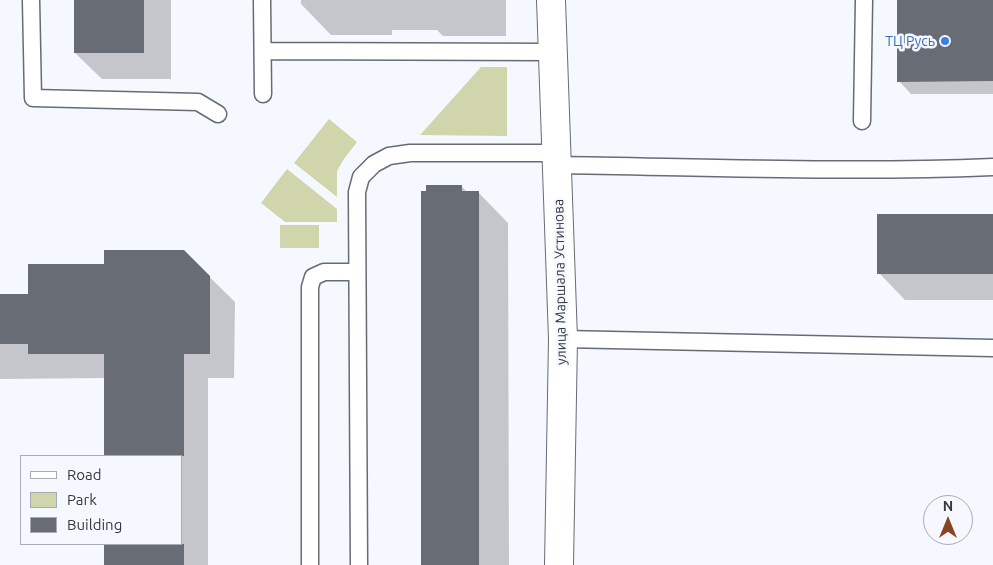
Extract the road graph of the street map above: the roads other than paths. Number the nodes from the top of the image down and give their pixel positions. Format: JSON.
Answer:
{"nodes":[{"id":1,"x":31,"y":0,"type":"edge"},
{"id":2,"x":262,"y":0,"type":"edge"},
{"id":3,"x":551,"y":0,"type":"edge"},
{"id":4,"x":864,"y":0,"type":"edge"},
{"id":5,"x":263,"y":50,"type":"junction"},
{"id":6,"x":553,"y":52,"type":"junction"},
{"id":7,"x":263,"y":94,"type":"dead end"},
{"id":8,"x":218,"y":114,"type":"dead end"},
{"id":9,"x":862,"y":121,"type":"dead end"},
{"id":10,"x":556,"y":159,"type":"junction"},
{"id":11,"x":993,"y":168,"type":"edge"},
{"id":12,"x":357,"y":272,"type":"junction"},
{"id":13,"x":562,"y":339,"type":"junction"},
{"id":14,"x":993,"y":348,"type":"edge"},
{"id":15,"x":310,"y":565,"type":"edge"},
{"id":16,"x":359,"y":565,"type":"edge"},
{"id":17,"x":559,"y":565,"type":"edge"}],
"edges":[{"from":1,"to":8,"type":"lane"},
{"from":2,"to":5,"type":"lane"},
{"from":3,"to":6,"type":"street","name":"улица Маршала Устинова"},
{"from":4,"to":9,"type":"lane"},
{"from":5,"to":6,"type":"lane"},
{"from":5,"to":7,"type":"lane"},
{"from":6,"to":10,"type":"street","name":"улица Маршала Устинова"},
{"from":10,"to":11,"type":"lane"},
{"from":10,"to":12,"type":"lane"},
{"from":10,"to":13,"type":"street","name":"улица Маршала Устинова"},
{"from":12,"to":15,"type":"lane"},
{"from":12,"to":16,"type":"lane"},
{"from":13,"to":14,"type":"lane"},
{"from":13,"to":17,"type":"street","name":"улица Маршала Устинова"}]}
